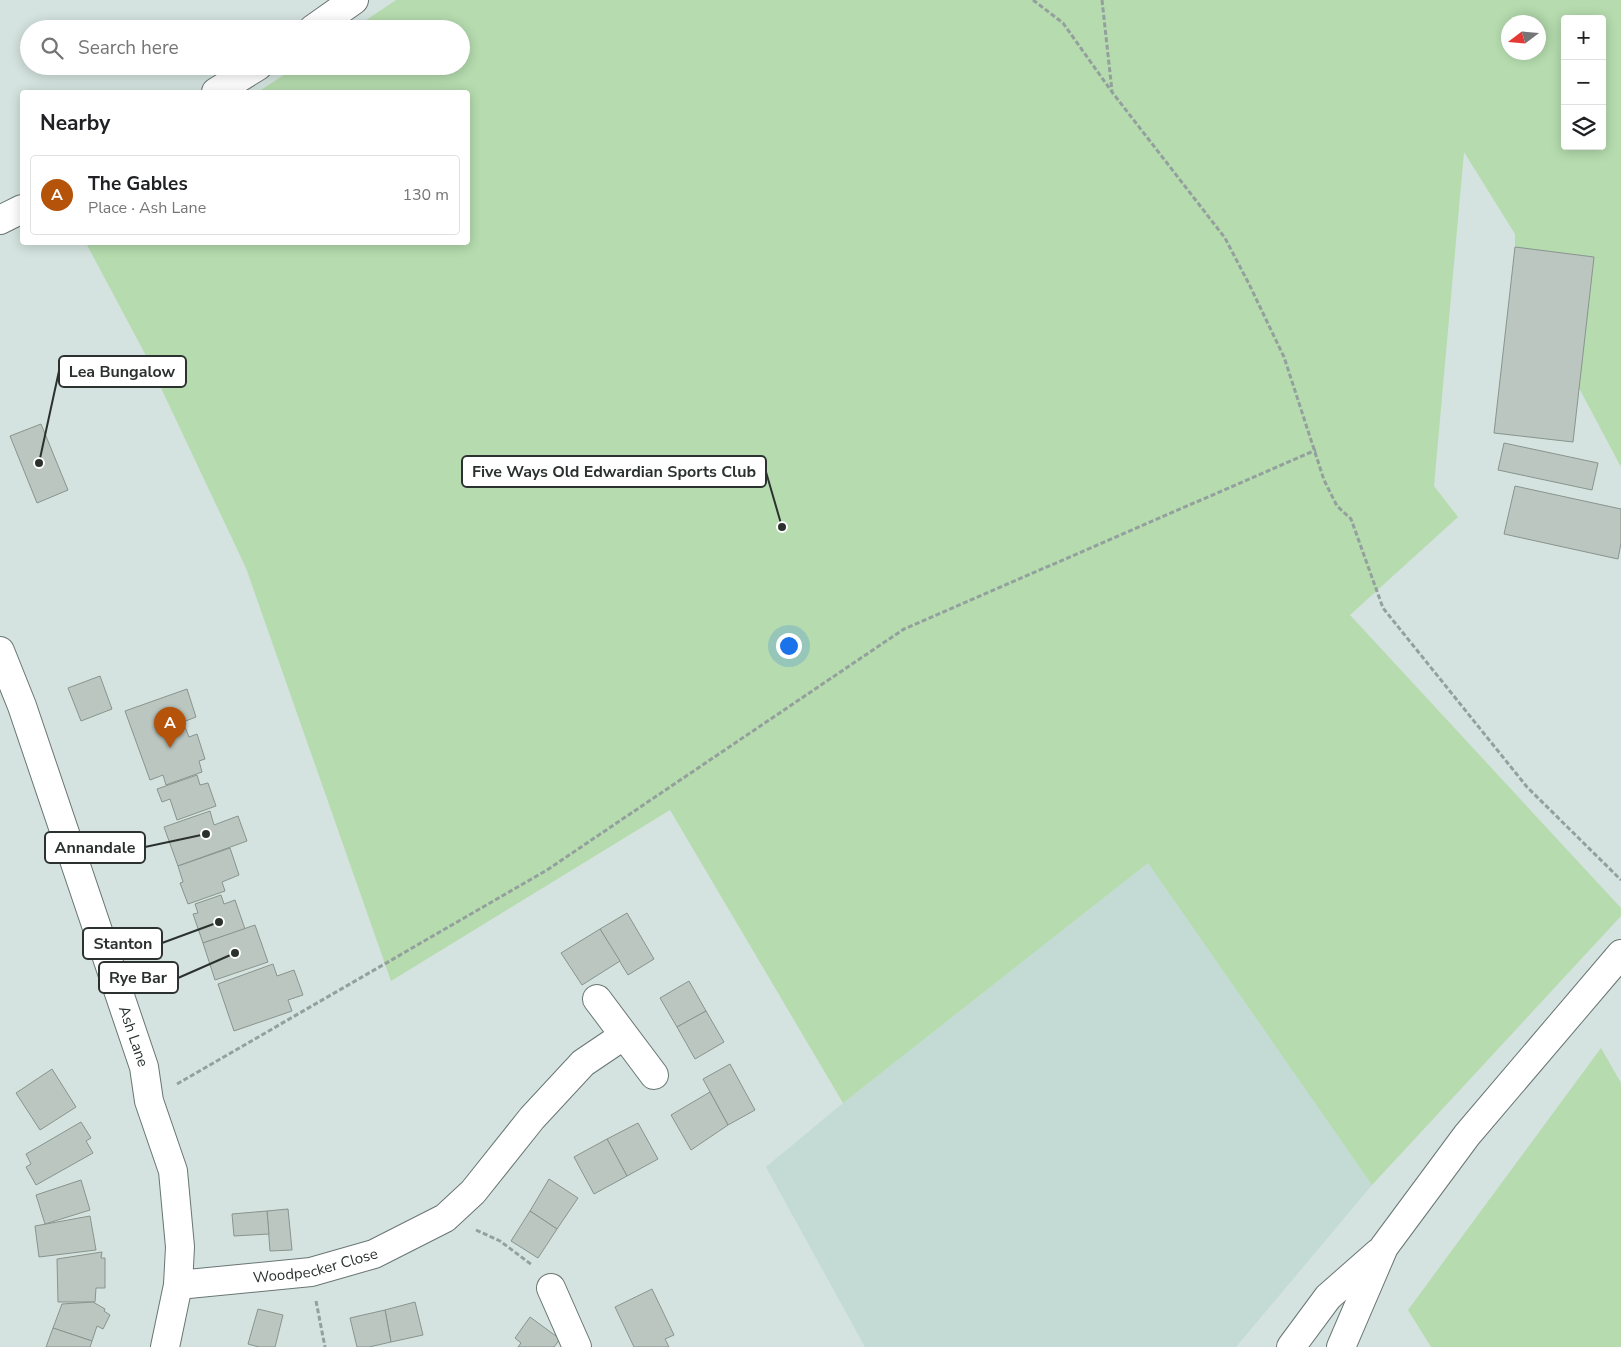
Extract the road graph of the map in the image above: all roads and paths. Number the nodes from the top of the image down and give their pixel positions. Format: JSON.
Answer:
{"nodes":[{"id":1,"x":354,"y":0,"type":"edge"},
{"id":2,"x":1033,"y":0,"type":"edge"},
{"id":3,"x":1102,"y":0,"type":"edge"},
{"id":4,"x":326,"y":20,"type":"edge"},
{"id":5,"x":243,"y":75,"type":"edge"},
{"id":6,"x":219,"y":90,"type":"edge"},
{"id":7,"x":1112,"y":92,"type":"junction"},
{"id":8,"x":20,"y":210,"type":"edge"},
{"id":9,"x":0,"y":220,"type":"edge"},
{"id":10,"x":1316,"y":450,"type":"junction"},
{"id":11,"x":0,"y":651,"type":"edge"},
{"id":12,"x":1621,"y":880,"type":"edge"},
{"id":13,"x":1621,"y":954,"type":"edge"},
{"id":14,"x":597,"y":999,"type":"dead end"},
{"id":15,"x":624,"y":1036,"type":"junction"},
{"id":16,"x":654,"y":1076,"type":"dead end"},
{"id":17,"x":149,"y":1101,"type":"junction"},
{"id":18,"x":445,"y":1218,"type":"junction"},
{"id":19,"x":1384,"y":1247,"type":"junction"},
{"id":20,"x":311,"y":1272,"type":"junction"},
{"id":21,"x":178,"y":1285,"type":"junction"},
{"id":22,"x":551,"y":1288,"type":"joint"},
{"id":23,"x":165,"y":1347,"type":"edge"},
{"id":24,"x":325,"y":1347,"type":"edge"},
{"id":25,"x":577,"y":1347,"type":"edge"},
{"id":26,"x":1291,"y":1347,"type":"edge"},
{"id":27,"x":1341,"y":1347,"type":"edge"}],
"edges":[{"from":1,"to":4,"type":"main road"},
{"from":2,"to":7,"type":"path"},
{"from":3,"to":7,"type":"path"},
{"from":5,"to":6,"type":"main road"},
{"from":7,"to":10,"type":"path"},
{"from":8,"to":9,"type":"main road"},
{"from":10,"to":12,"type":"path"},
{"from":10,"to":17,"type":"path"},
{"from":11,"to":17,"type":"main road","name":"Ash Lane"},
{"from":13,"to":19,"type":"main road"},
{"from":14,"to":15,"type":"main road"},
{"from":15,"to":16,"type":"main road"},
{"from":15,"to":18,"type":"main road","name":"Woodpecker Close"},
{"from":17,"to":21,"type":"main road","name":"Ash Lane"},
{"from":18,"to":20,"type":"main road","name":"Woodpecker Close"},
{"from":18,"to":22,"type":"path"},
{"from":19,"to":26,"type":"main road"},
{"from":19,"to":27,"type":"main road"},
{"from":20,"to":21,"type":"main road","name":"Woodpecker Close"},
{"from":20,"to":24,"type":"path"},
{"from":21,"to":23,"type":"main road","name":"Ash Lane"},
{"from":22,"to":25,"type":"main road"}]}
